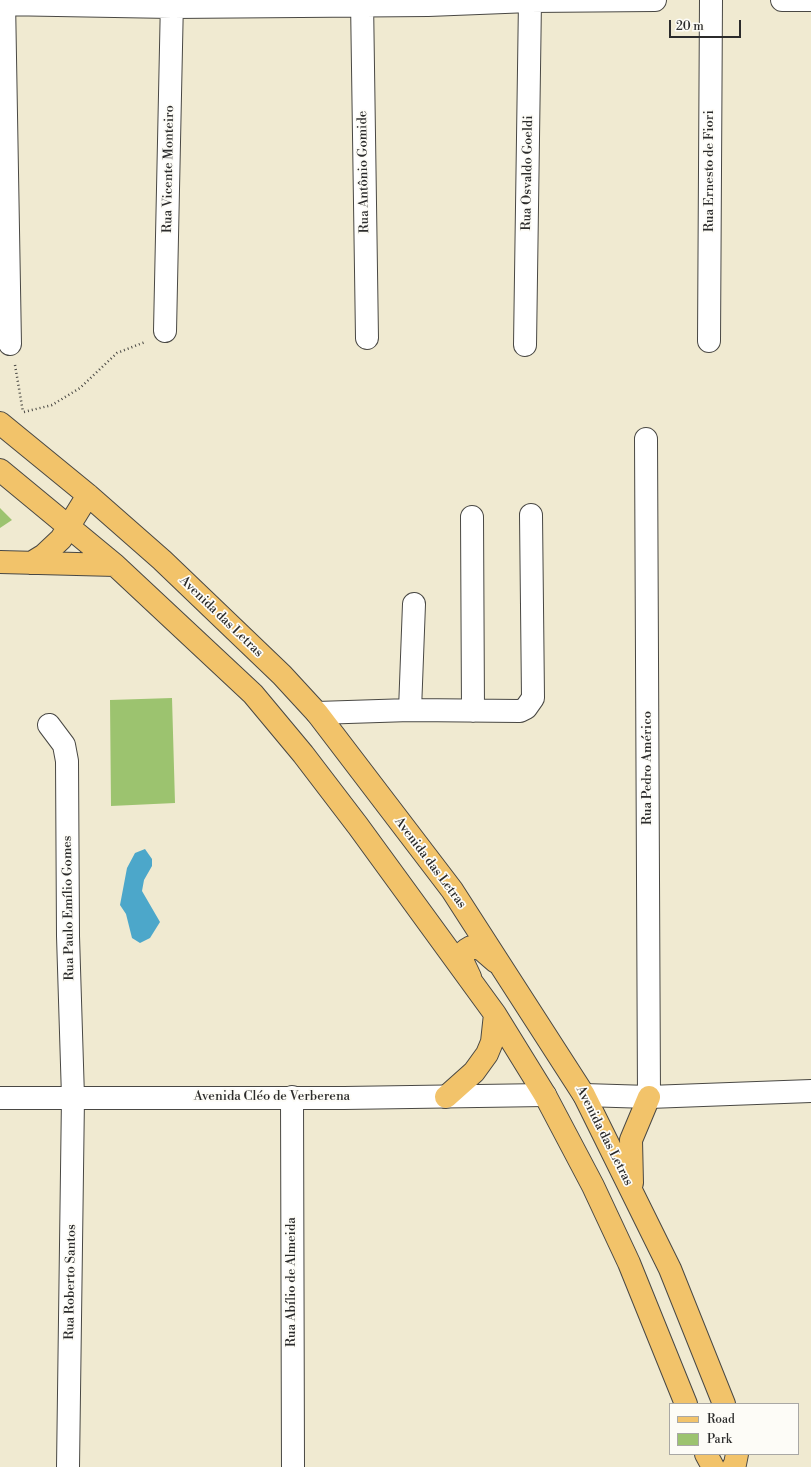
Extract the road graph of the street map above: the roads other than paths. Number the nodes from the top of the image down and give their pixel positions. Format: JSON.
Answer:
{"nodes":[{"id":1,"x":655,"y":0,"type":"edge"},
{"id":2,"x":711,"y":0,"type":"edge"},
{"id":3,"x":782,"y":0,"type":"edge"},
{"id":4,"x":811,"y":0,"type":"edge"},
{"id":5,"x":530,"y":1,"type":"edge"},
{"id":6,"x":2,"y":3,"type":"edge"},
{"id":7,"x":172,"y":3,"type":"edge"},
{"id":8,"x":362,"y":3,"type":"edge"},
{"id":9,"x":166,"y":332,"type":"road end"},
{"id":10,"x":367,"y":338,"type":"dead end"},
{"id":11,"x":708,"y":341,"type":"dead end"},
{"id":12,"x":10,"y":344,"type":"road end"},
{"id":13,"x":525,"y":346,"type":"dead end"},
{"id":14,"x":9,"y":419,"type":"edge"},
{"id":15,"x":646,"y":439,"type":"dead end"},
{"id":16,"x":0,"y":470,"type":"edge"},
{"id":17,"x":88,"y":495,"type":"junction"},
{"id":18,"x":531,"y":515,"type":"dead end"},
{"id":19,"x":472,"y":517,"type":"dead end"},
{"id":20,"x":69,"y":528,"type":"junction"},
{"id":21,"x":0,"y":562,"type":"edge"},
{"id":22,"x":31,"y":563,"type":"junction"},
{"id":23,"x":115,"y":565,"type":"junction"},
{"id":24,"x":414,"y":604,"type":"dead end"},
{"id":25,"x":410,"y":710,"type":"junction"},
{"id":26,"x":473,"y":711,"type":"junction"},
{"id":27,"x":317,"y":713,"type":"junction"},
{"id":28,"x":49,"y":724,"type":"dead end"},
{"id":29,"x":505,"y":969,"type":"junction"},
{"id":30,"x":474,"y":984,"type":"junction"},
{"id":31,"x":495,"y":1014,"type":"junction"},
{"id":32,"x":811,"y":1091,"type":"edge"},
{"id":33,"x":545,"y":1095,"type":"junction"},
{"id":34,"x":584,"y":1095,"type":"junction"},
{"id":35,"x":73,"y":1097,"type":"junction"},
{"id":36,"x":292,"y":1097,"type":"junction"},
{"id":37,"x":446,"y":1097,"type":"junction"},
{"id":38,"x":649,"y":1097,"type":"junction"},
{"id":39,"x":0,"y":1098,"type":"edge"},
{"id":40,"x":633,"y":1192,"type":"junction"},
{"id":41,"x":686,"y":1403,"type":"edge"},
{"id":42,"x":724,"y":1403,"type":"edge"},
{"id":43,"x":703,"y":1455,"type":"edge"},
{"id":44,"x":707,"y":1455,"type":"edge"},
{"id":45,"x":737,"y":1455,"type":"edge"},
{"id":46,"x":743,"y":1455,"type":"edge"},
{"id":47,"x":68,"y":1467,"type":"edge"},
{"id":48,"x":293,"y":1467,"type":"edge"},
{"id":49,"x":707,"y":1467,"type":"edge"},
{"id":50,"x":713,"y":1467,"type":"edge"},
{"id":51,"x":733,"y":1467,"type":"edge"},
{"id":52,"x":747,"y":1467,"type":"edge"}],
"edges":[{"from":1,"to":5,"type":"street"},
{"from":2,"to":11,"type":"street","name":"Rua Ernesto de Fiori"},
{"from":3,"to":4,"type":"street"},
{"from":5,"to":8,"type":"street"},
{"from":5,"to":13,"type":"street","name":"Rua Osvaldo Goeldi"},
{"from":6,"to":7,"type":"street"},
{"from":6,"to":12,"type":"street"},
{"from":7,"to":8,"type":"street"},
{"from":7,"to":9,"type":"street","name":"Rua Vicente Monteiro"},
{"from":8,"to":10,"type":"street","name":"Rua Antônio Gomide"},
{"from":14,"to":17,"type":"main road","name":"Avenida das Letras"},
{"from":15,"to":38,"type":"street","name":"Rua Pedro Américo"},
{"from":16,"to":20,"type":"main road"},
{"from":17,"to":20,"type":"main road"},
{"from":17,"to":27,"type":"main road","name":"Avenida das Letras"},
{"from":18,"to":26,"type":"street"},
{"from":19,"to":26,"type":"street"},
{"from":20,"to":22,"type":"main road"},
{"from":20,"to":23,"type":"main road"},
{"from":21,"to":22,"type":"main road"},
{"from":22,"to":23,"type":"main road"},
{"from":23,"to":30,"type":"main road"},
{"from":24,"to":25,"type":"street"},
{"from":25,"to":26,"type":"street"},
{"from":25,"to":27,"type":"street"},
{"from":27,"to":29,"type":"main road","name":"Avenida das Letras"},
{"from":28,"to":35,"type":"street","name":"Rua Paulo Emílio Gomes"},
{"from":29,"to":30,"type":"main road"},
{"from":29,"to":34,"type":"main road","name":"Avenida das Letras"},
{"from":30,"to":31,"type":"main road"},
{"from":31,"to":33,"type":"main road"},
{"from":31,"to":37,"type":"main road"},
{"from":32,"to":38,"type":"street"},
{"from":33,"to":37,"type":"street","name":"Avenida Cléo de Verberena"},
{"from":33,"to":41,"type":"main road"},
{"from":34,"to":38,"type":"street"},
{"from":34,"to":40,"type":"main road","name":"Avenida das Letras"},
{"from":35,"to":36,"type":"street","name":"Avenida Cléo de Verberena"},
{"from":35,"to":39,"type":"street","name":"Avenida Cléo de Verberena"},
{"from":35,"to":47,"type":"street","name":"Rua Roberto Santos"},
{"from":36,"to":37,"type":"street","name":"Avenida Cléo de Verberena"},
{"from":36,"to":48,"type":"street","name":"Rua Abílio de Almeida"},
{"from":38,"to":40,"type":"main road"},
{"from":40,"to":42,"type":"main road","name":"Avenida das Letras"},
{"from":43,"to":49,"type":"main road"},
{"from":44,"to":50,"type":"main road"},
{"from":45,"to":51,"type":"main road"},
{"from":46,"to":52,"type":"main road"}]}
